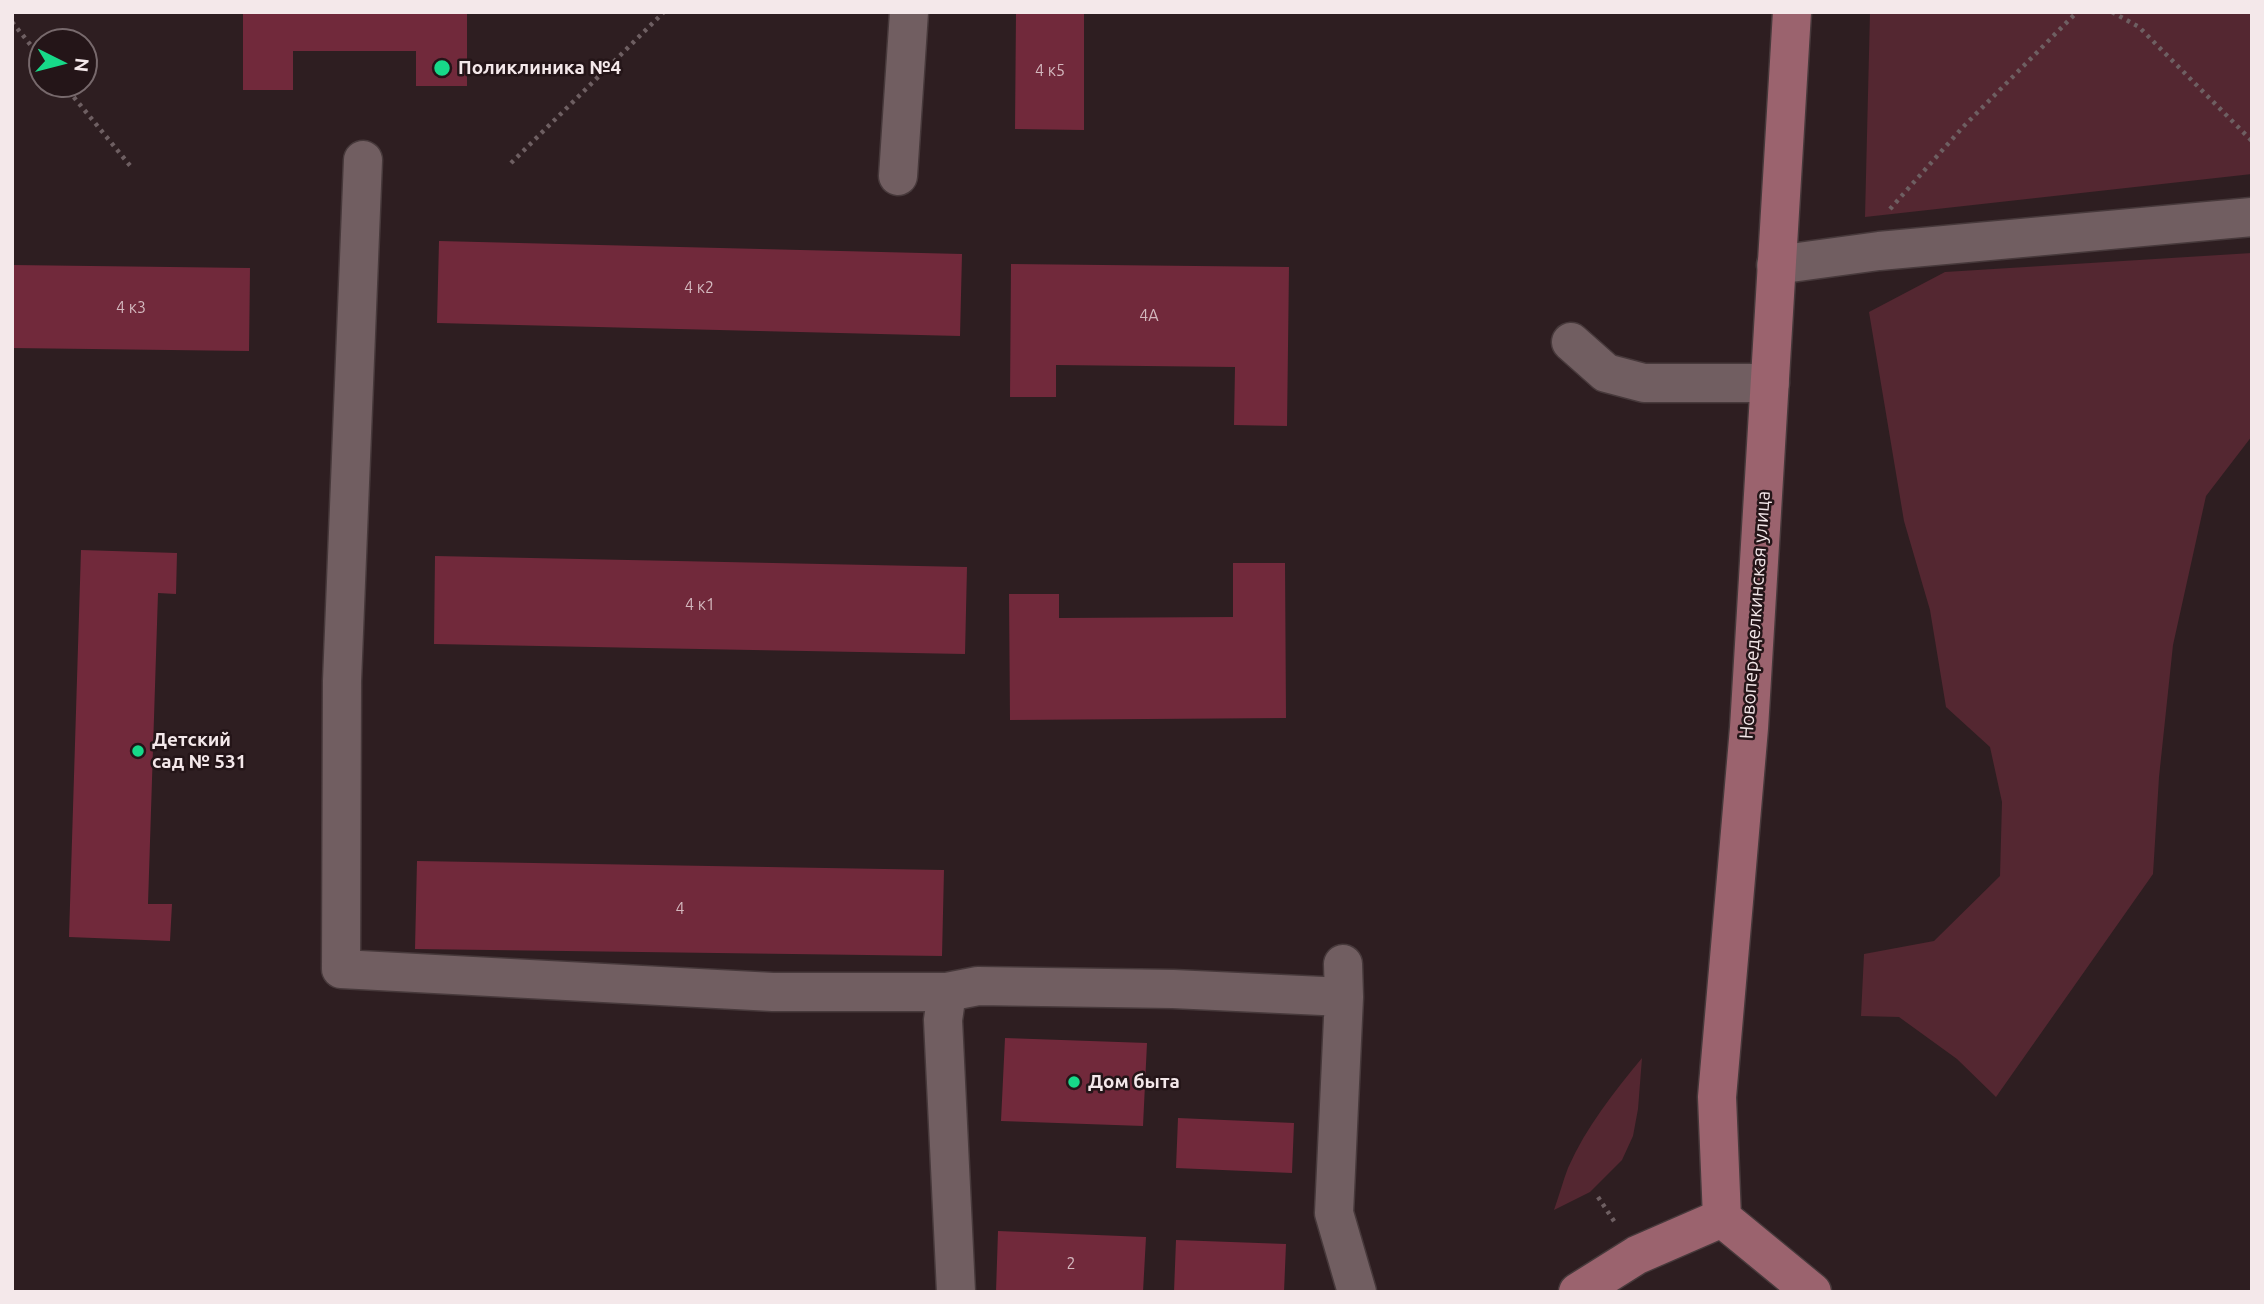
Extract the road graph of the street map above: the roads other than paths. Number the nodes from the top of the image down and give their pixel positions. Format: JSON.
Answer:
{"nodes":[{"id":1,"x":909,"y":12,"type":"edge"},
{"id":2,"x":1792,"y":12,"type":"edge"},
{"id":3,"x":363,"y":160,"type":"dead end"},
{"id":4,"x":898,"y":176,"type":"dead end"},
{"id":5,"x":2252,"y":217,"type":"edge"},
{"id":6,"x":1776,"y":265,"type":"junction"},
{"id":7,"x":1572,"y":342,"type":"dead end"},
{"id":8,"x":1770,"y":383,"type":"junction"},
{"id":9,"x":947,"y":992,"type":"junction"},
{"id":10,"x":1722,"y":1218,"type":"junction"},
{"id":11,"x":956,"y":1292,"type":"edge"},
{"id":12,"x":1357,"y":1292,"type":"edge"},
{"id":13,"x":1578,"y":1292,"type":"edge"},
{"id":14,"x":1812,"y":1292,"type":"edge"}],
"edges":[{"from":1,"to":4,"type":"lane"},
{"from":2,"to":6,"type":"main road","name":"Новопеределкинская улица"},
{"from":3,"to":9,"type":"lane"},
{"from":5,"to":6,"type":"lane"},
{"from":6,"to":8,"type":"main road","name":"Новопеределкинская улица"},
{"from":7,"to":8,"type":"lane"},
{"from":8,"to":10,"type":"main road","name":"Новопеределкинская улица"},
{"from":9,"to":11,"type":"lane"},
{"from":9,"to":12,"type":"lane"},
{"from":10,"to":13,"type":"main road"},
{"from":10,"to":14,"type":"main road"}]}
